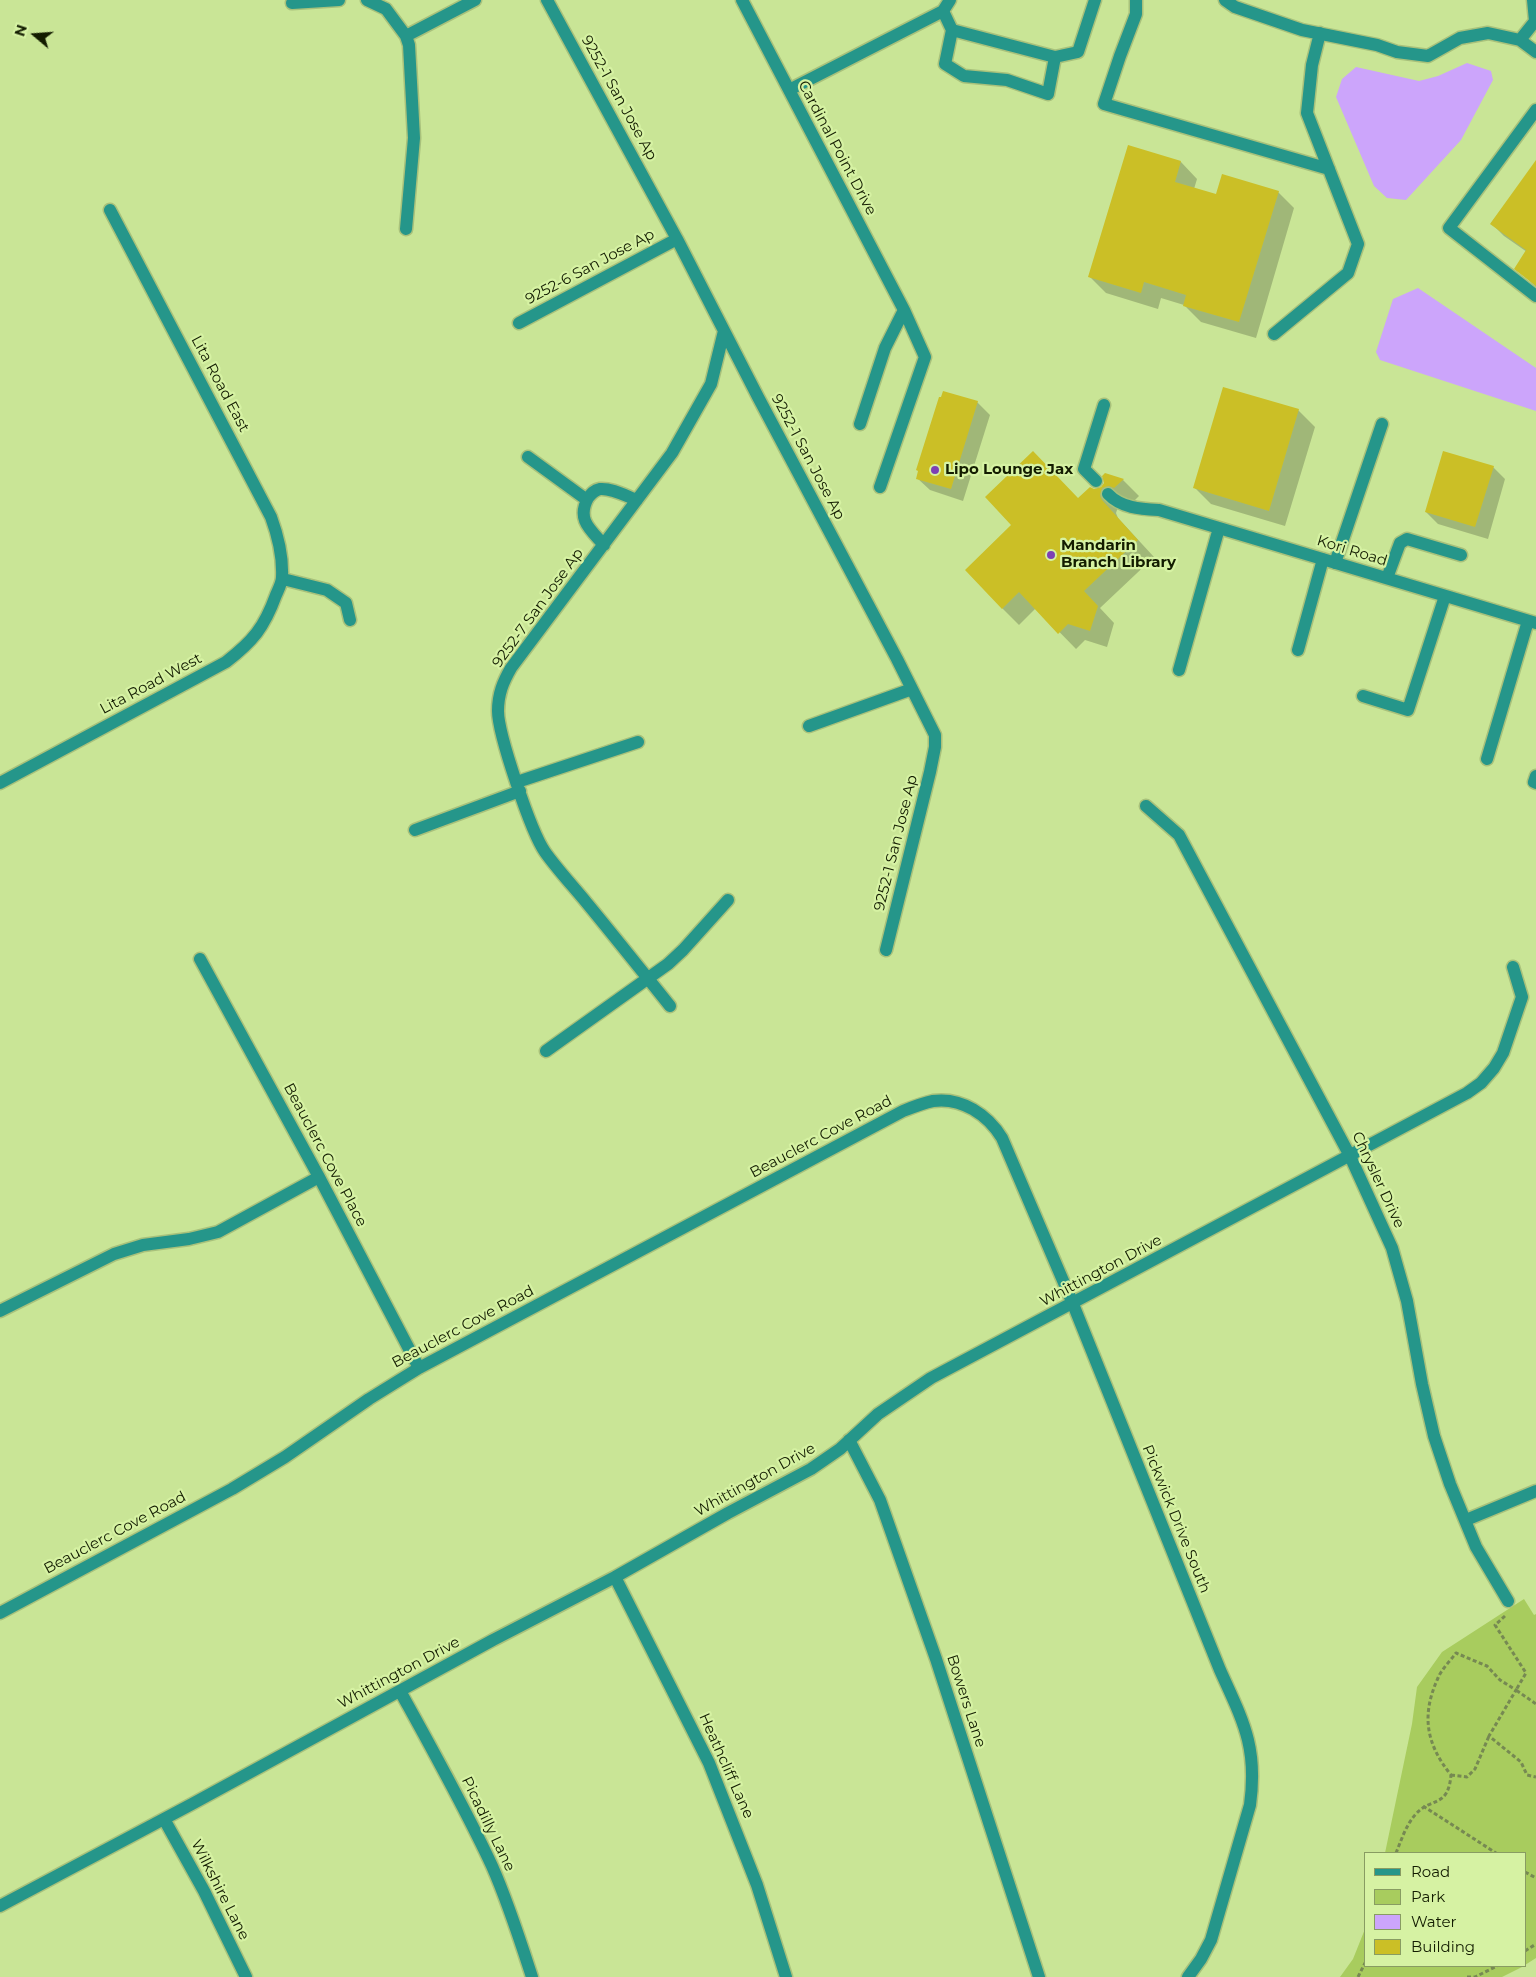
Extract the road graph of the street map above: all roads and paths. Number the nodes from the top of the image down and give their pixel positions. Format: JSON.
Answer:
{"nodes":[{"id":1,"x":340,"y":0,"type":"edge"},
{"id":2,"x":368,"y":0,"type":"edge"},
{"id":3,"x":475,"y":0,"type":"edge"},
{"id":4,"x":547,"y":0,"type":"edge"},
{"id":5,"x":742,"y":0,"type":"edge"},
{"id":6,"x":1095,"y":0,"type":"edge"},
{"id":7,"x":1136,"y":0,"type":"edge"},
{"id":8,"x":1225,"y":0,"type":"edge"},
{"id":9,"x":1532,"y":0,"type":"edge"},
{"id":10,"x":292,"y":3,"type":"dead end"},
{"id":11,"x":946,"y":5,"type":"edge"},
{"id":12,"x":1536,"y":21,"type":"edge"},
{"id":13,"x":952,"y":30,"type":"junction"},
{"id":14,"x":1320,"y":33,"type":"junction"},
{"id":15,"x":406,"y":36,"type":"junction"},
{"id":16,"x":1520,"y":40,"type":"junction"},
{"id":17,"x":1536,"y":52,"type":"edge"},
{"id":18,"x":1054,"y":56,"type":"junction"},
{"id":19,"x":789,"y":90,"type":"junction"},
{"id":20,"x":1536,"y":110,"type":"edge"},
{"id":21,"x":1329,"y":169,"type":"junction"},
{"id":22,"x":110,"y":210,"type":"dead end"},
{"id":23,"x":406,"y":229,"type":"dead end"},
{"id":24,"x":677,"y":239,"type":"junction"},
{"id":25,"x":1536,"y":296,"type":"edge"},
{"id":26,"x":904,"y":310,"type":"junction"},
{"id":27,"x":519,"y":323,"type":"dead end"},
{"id":28,"x":724,"y":331,"type":"junction"},
{"id":29,"x":1274,"y":334,"type":"dead end"},
{"id":30,"x":1104,"y":405,"type":"dead end"},
{"id":31,"x":860,"y":424,"type":"dead end"},
{"id":32,"x":1382,"y":424,"type":"dead end"},
{"id":33,"x":528,"y":457,"type":"dead end"},
{"id":34,"x":1096,"y":482,"type":"dead end"},
{"id":35,"x":880,"y":487,"type":"dead end"},
{"id":36,"x":1108,"y":494,"type":"dead end"},
{"id":37,"x":587,"y":500,"type":"junction"},
{"id":38,"x":637,"y":500,"type":"junction"},
{"id":39,"x":1219,"y":528,"type":"junction"},
{"id":40,"x":604,"y":545,"type":"junction"},
{"id":41,"x":1461,"y":554,"type":"dead end"},
{"id":42,"x":1329,"y":561,"type":"junction"},
{"id":43,"x":1387,"y":578,"type":"junction"},
{"id":44,"x":283,"y":579,"type":"junction"},
{"id":45,"x":1445,"y":596,"type":"junction"},
{"id":46,"x":350,"y":620,"type":"dead end"},
{"id":47,"x":1532,"y":622,"type":"edge"},
{"id":48,"x":1298,"y":650,"type":"dead end"},
{"id":49,"x":1179,"y":670,"type":"dead end"},
{"id":50,"x":912,"y":689,"type":"junction"},
{"id":51,"x":1363,"y":696,"type":"dead end"},
{"id":52,"x":809,"y":726,"type":"dead end"},
{"id":53,"x":638,"y":742,"type":"dead end"},
{"id":54,"x":1487,"y":759,"type":"dead end"},
{"id":55,"x":1536,"y":776,"type":"edge"},
{"id":56,"x":0,"y":783,"type":"edge"},
{"id":57,"x":1536,"y":783,"type":"edge"},
{"id":58,"x":518,"y":786,"type":"junction"},
{"id":59,"x":1146,"y":806,"type":"dead end"},
{"id":60,"x":415,"y":830,"type":"dead end"},
{"id":61,"x":728,"y":900,"type":"dead end"},
{"id":62,"x":886,"y":950,"type":"dead end"},
{"id":63,"x":200,"y":959,"type":"dead end"},
{"id":64,"x":1513,"y":967,"type":"dead end"},
{"id":65,"x":648,"y":979,"type":"junction"},
{"id":66,"x":670,"y":1006,"type":"dead end"},
{"id":67,"x":546,"y":1051,"type":"dead end"},
{"id":68,"x":955,"y":1102,"type":"joint"},
{"id":69,"x":1350,"y":1156,"type":"junction"},
{"id":70,"x":319,"y":1177,"type":"junction"},
{"id":71,"x":1072,"y":1304,"type":"junction"},
{"id":72,"x":0,"y":1311,"type":"edge"},
{"id":73,"x":419,"y":1368,"type":"junction"},
{"id":74,"x":850,"y":1440,"type":"junction"},
{"id":75,"x":1536,"y":1491,"type":"edge"},
{"id":76,"x":1466,"y":1520,"type":"junction"},
{"id":77,"x":615,"y":1577,"type":"junction"},
{"id":78,"x":1508,"y":1602,"type":"dead end"},
{"id":79,"x":0,"y":1613,"type":"edge"},
{"id":80,"x":1505,"y":1616,"type":"dead end"},
{"id":81,"x":1516,"y":1690,"type":"junction"},
{"id":82,"x":400,"y":1691,"type":"junction"},
{"id":83,"x":1536,"y":1704,"type":"edge"},
{"id":84,"x":1489,"y":1736,"type":"junction"},
{"id":85,"x":1451,"y":1775,"type":"junction"},
{"id":86,"x":1536,"y":1777,"type":"edge"},
{"id":87,"x":1423,"y":1806,"type":"junction"},
{"id":88,"x":164,"y":1818,"type":"junction"},
{"id":89,"x":1396,"y":1852,"type":"edge"},
{"id":90,"x":1494,"y":1852,"type":"edge"},
{"id":91,"x":0,"y":1906,"type":"edge"},
{"id":92,"x":1364,"y":1965,"type":"edge"},
{"id":93,"x":1495,"y":1967,"type":"edge"},
{"id":94,"x":1189,"y":1976,"type":"edge"},
{"id":95,"x":246,"y":1977,"type":"edge"},
{"id":96,"x":532,"y":1977,"type":"edge"},
{"id":97,"x":786,"y":1977,"type":"edge"},
{"id":98,"x":1040,"y":1977,"type":"edge"},
{"id":99,"x":1358,"y":1977,"type":"edge"},
{"id":100,"x":1467,"y":1977,"type":"edge"}],
"edges":[{"from":1,"to":10,"type":"street"},
{"from":2,"to":15,"type":"street"},
{"from":3,"to":15,"type":"street"},
{"from":4,"to":24,"type":"street","name":"9252-1 San Jose Ap"},
{"from":5,"to":19,"type":"street","name":"Cardinal Point Drive"},
{"from":6,"to":18,"type":"street"},
{"from":7,"to":21,"type":"street"},
{"from":8,"to":14,"type":"street"},
{"from":9,"to":12,"type":"street"},
{"from":11,"to":13,"type":"street"},
{"from":11,"to":19,"type":"street"},
{"from":12,"to":16,"type":"street"},
{"from":13,"to":18,"type":"street"},
{"from":13,"to":18,"type":"street"},
{"from":14,"to":16,"type":"street"},
{"from":14,"to":21,"type":"street"},
{"from":15,"to":23,"type":"street"},
{"from":16,"to":17,"type":"street"},
{"from":19,"to":26,"type":"street","name":"Cardinal Point Drive"},
{"from":20,"to":25,"type":"street"},
{"from":21,"to":29,"type":"street"},
{"from":22,"to":44,"type":"street","name":"Lita Road East"},
{"from":24,"to":27,"type":"street","name":"9252-6 San Jose Ap"},
{"from":24,"to":28,"type":"street","name":"9252-1 San Jose Ap"},
{"from":26,"to":31,"type":"street"},
{"from":26,"to":35,"type":"street","name":"Cardinal Point Drive"},
{"from":28,"to":38,"type":"street","name":"9252-7 San Jose Ap"},
{"from":28,"to":50,"type":"street","name":"9252-1 San Jose Ap"},
{"from":30,"to":34,"type":"street"},
{"from":32,"to":42,"type":"street"},
{"from":33,"to":37,"type":"street"},
{"from":36,"to":39,"type":"street","name":"Kori Road"},
{"from":37,"to":38,"type":"street"},
{"from":37,"to":40,"type":"street"},
{"from":38,"to":40,"type":"street","name":"9252-7 San Jose Ap"},
{"from":39,"to":42,"type":"street","name":"Kori Road"},
{"from":39,"to":49,"type":"street"},
{"from":40,"to":58,"type":"street","name":"9252-7 San Jose Ap"},
{"from":41,"to":43,"type":"street"},
{"from":42,"to":43,"type":"street","name":"Kori Road"},
{"from":42,"to":48,"type":"street"},
{"from":43,"to":45,"type":"street","name":"Kori Road"},
{"from":44,"to":46,"type":"street"},
{"from":44,"to":56,"type":"street","name":"Lita Road West"},
{"from":45,"to":47,"type":"street","name":"Kori Road"},
{"from":45,"to":51,"type":"street"},
{"from":47,"to":54,"type":"street"},
{"from":50,"to":52,"type":"street"},
{"from":50,"to":62,"type":"street","name":"9252-1 San Jose Ap"},
{"from":53,"to":58,"type":"street"},
{"from":55,"to":57,"type":"street"},
{"from":58,"to":60,"type":"street"},
{"from":58,"to":65,"type":"street","name":"9252-7 San Jose Ap"},
{"from":59,"to":69,"type":"street","name":"Chrysler Drive"},
{"from":61,"to":65,"type":"street"},
{"from":63,"to":70,"type":"street","name":"Beauclerc Cove Place"},
{"from":64,"to":69,"type":"street","name":"Whittington Drive"},
{"from":65,"to":66,"type":"street","name":"9252-7 San Jose Ap"},
{"from":65,"to":67,"type":"street"},
{"from":68,"to":71,"type":"street","name":"Pickwick Drive South"},
{"from":68,"to":73,"type":"street","name":"Beauclerc Cove Road"},
{"from":69,"to":71,"type":"street","name":"Whittington Drive"},
{"from":69,"to":76,"type":"street","name":"Chrysler Drive"},
{"from":70,"to":72,"type":"street"},
{"from":70,"to":73,"type":"street","name":"Beauclerc Cove Place"},
{"from":71,"to":74,"type":"street","name":"Whittington Drive"},
{"from":71,"to":94,"type":"street","name":"Pickwick Drive South"},
{"from":73,"to":79,"type":"street","name":"Beauclerc Cove Road"},
{"from":74,"to":77,"type":"street","name":"Whittington Drive"},
{"from":74,"to":98,"type":"street","name":"Bowers Lane"},
{"from":75,"to":76,"type":"street"},
{"from":76,"to":78,"type":"street","name":"Chrysler Drive"},
{"from":77,"to":82,"type":"street","name":"Whittington Drive"},
{"from":77,"to":97,"type":"street","name":"Heathcliff Lane"},
{"from":80,"to":81,"type":"path"},
{"from":81,"to":83,"type":"path"},
{"from":81,"to":84,"type":"path"},
{"from":81,"to":85,"type":"path"},
{"from":82,"to":88,"type":"street","name":"Whittington Drive"},
{"from":82,"to":96,"type":"street","name":"Picadilly Lane"},
{"from":84,"to":85,"type":"path"},
{"from":84,"to":86,"type":"path"},
{"from":85,"to":87,"type":"path"},
{"from":87,"to":89,"type":"path"},
{"from":87,"to":90,"type":"path"},
{"from":88,"to":91,"type":"street","name":"Whittington Drive"},
{"from":88,"to":95,"type":"street","name":"Wilkshire Lane"},
{"from":92,"to":99,"type":"path"},
{"from":93,"to":100,"type":"path"}]}
